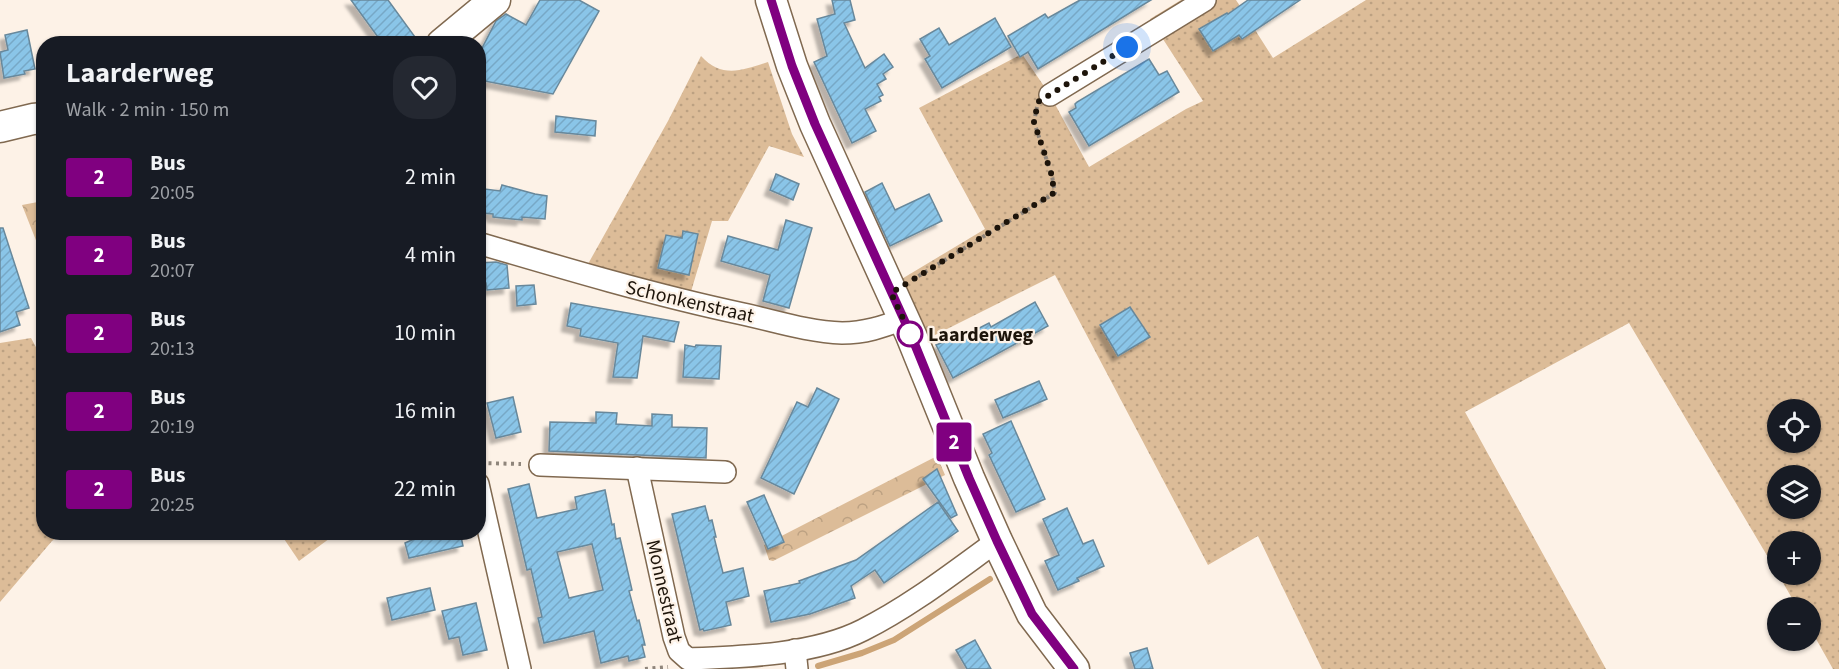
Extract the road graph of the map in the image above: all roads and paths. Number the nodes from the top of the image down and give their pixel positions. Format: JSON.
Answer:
{"nodes":[{"id":1,"x":495,"y":0,"type":"edge"},
{"id":2,"x":771,"y":0,"type":"edge"},
{"id":3,"x":1205,"y":0,"type":"edge"},
{"id":4,"x":452,"y":36,"type":"edge"},
{"id":5,"x":1050,"y":95,"type":"joint"},
{"id":6,"x":36,"y":118,"type":"edge"},
{"id":7,"x":0,"y":127,"type":"edge"},
{"id":8,"x":486,"y":245,"type":"edge"},
{"id":9,"x":891,"y":293,"type":"junction"},
{"id":10,"x":904,"y":319,"type":"junction"},
{"id":11,"x":486,"y":463,"type":"edge"},
{"id":12,"x":540,"y":465,"type":"joint"},
{"id":13,"x":637,"y":468,"type":"junction"},
{"id":14,"x":724,"y":472,"type":"dead end"},
{"id":15,"x":486,"y":519,"type":"edge"},
{"id":16,"x":997,"y":541,"type":"junction"},
{"id":17,"x":796,"y":659,"type":"edge"},
{"id":18,"x":520,"y":669,"type":"edge"},
{"id":19,"x":1074,"y":669,"type":"edge"}],
"edges":[{"from":1,"to":4,"type":"street"},
{"from":2,"to":9,"type":"street"},
{"from":3,"to":5,"type":"street"},
{"from":5,"to":9,"type":"path"},
{"from":6,"to":7,"type":"street"},
{"from":8,"to":10,"type":"street","name":"Schonkenstraat"},
{"from":9,"to":10,"type":"street"},
{"from":10,"to":16,"type":"street"},
{"from":11,"to":12,"type":"path"},
{"from":12,"to":13,"type":"street"},
{"from":13,"to":14,"type":"street"},
{"from":13,"to":17,"type":"street","name":"Monnestraat"},
{"from":15,"to":18,"type":"street"},
{"from":16,"to":17,"type":"street","name":"Monnestraat"},
{"from":16,"to":19,"type":"street"}]}
